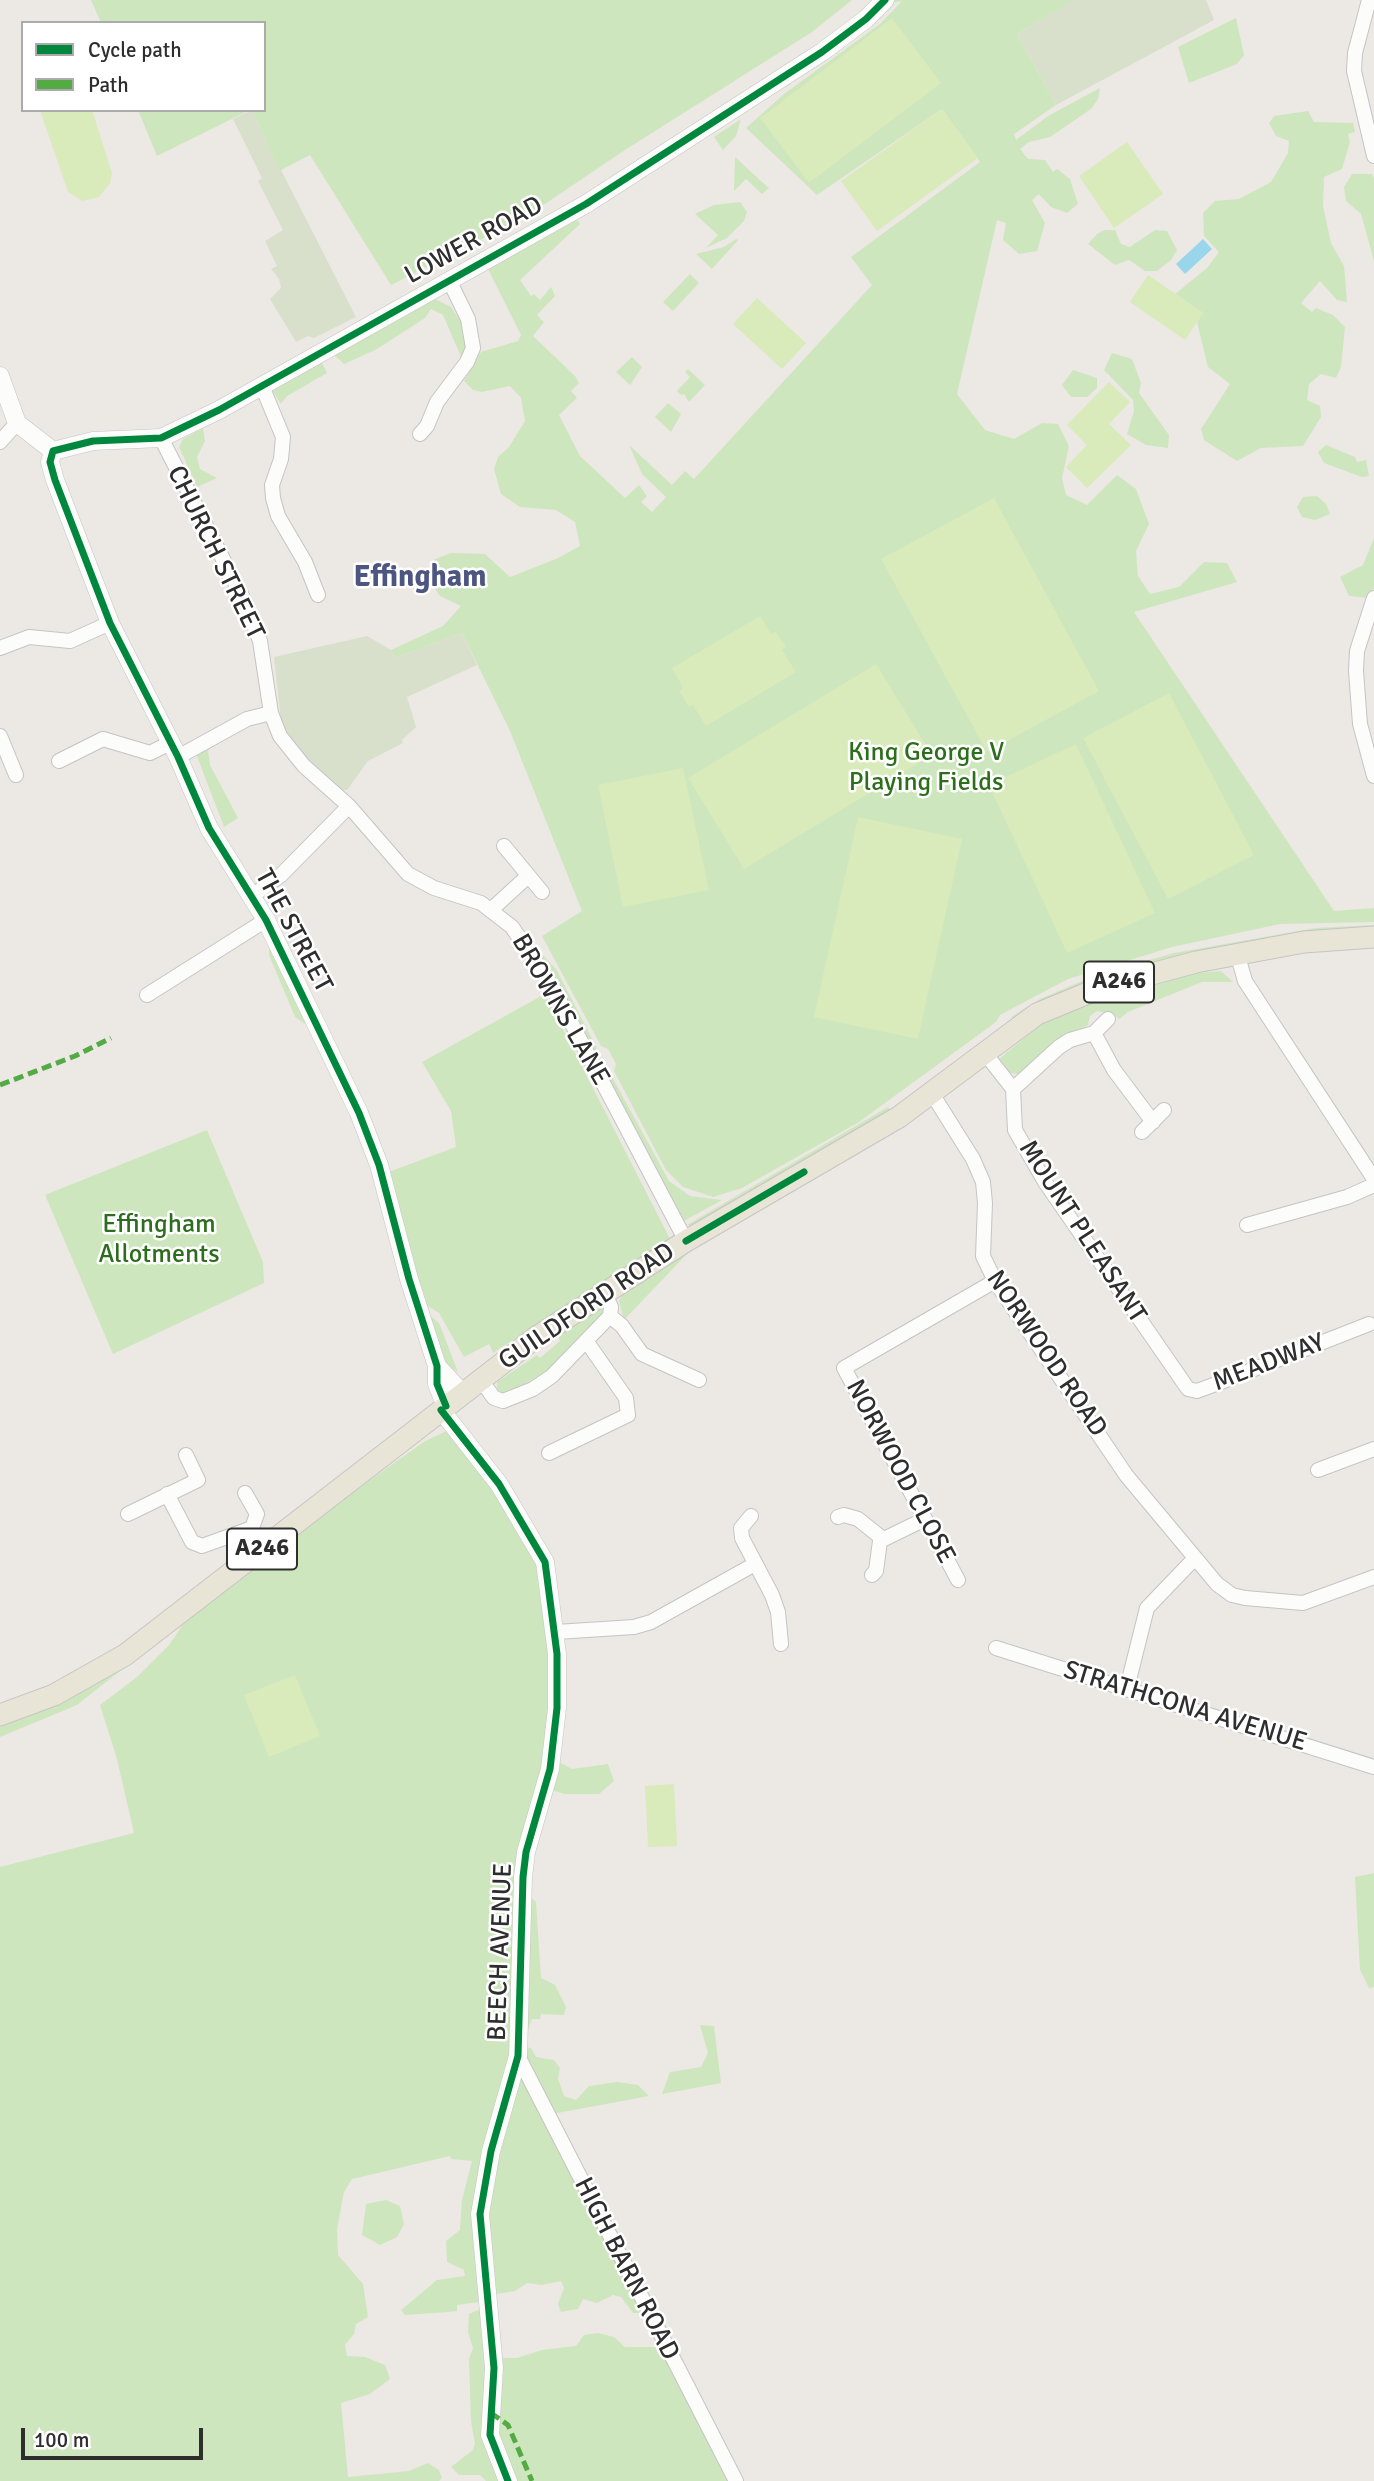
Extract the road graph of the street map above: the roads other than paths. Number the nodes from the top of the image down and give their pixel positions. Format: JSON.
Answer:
{"nodes":[{"id":1,"x":885,"y":0,"type":"edge"},
{"id":2,"x":1370,"y":0,"type":"edge"},
{"id":3,"x":1374,"y":156,"type":"edge"},
{"id":4,"x":449,"y":280,"type":"junction"},
{"id":5,"x":0,"y":376,"type":"edge"},
{"id":6,"x":262,"y":386,"type":"junction"},
{"id":7,"x":17,"y":423,"type":"junction"},
{"id":8,"x":420,"y":433,"type":"dead end"},
{"id":9,"x":161,"y":438,"type":"junction"},
{"id":10,"x":0,"y":442,"type":"edge"},
{"id":11,"x":53,"y":451,"type":"junction"},
{"id":12,"x":318,"y":595,"type":"dead end"},
{"id":13,"x":1374,"y":598,"type":"edge"},
{"id":14,"x":110,"y":624,"type":"junction"},
{"id":15,"x":0,"y":648,"type":"edge"},
{"id":16,"x":271,"y":713,"type":"junction"},
{"id":17,"x":0,"y":736,"type":"edge"},
{"id":18,"x":174,"y":750,"type":"junction"},
{"id":19,"x":59,"y":761,"type":"dead end"},
{"id":20,"x":16,"y":775,"type":"dead end"},
{"id":21,"x":1374,"y":776,"type":"edge"},
{"id":22,"x":349,"y":806,"type":"junction"},
{"id":23,"x":503,"y":846,"type":"dead end"},
{"id":24,"x":528,"y":876,"type":"junction"},
{"id":25,"x":542,"y":892,"type":"dead end"},
{"id":26,"x":252,"y":896,"type":"junction"},
{"id":27,"x":492,"y":909,"type":"junction"},
{"id":28,"x":266,"y":920,"type":"junction"},
{"id":29,"x":1374,"y":937,"type":"edge"},
{"id":30,"x":1237,"y":953,"type":"junction"},
{"id":31,"x":147,"y":995,"type":"dead end"},
{"id":32,"x":1108,"y":1019,"type":"dead end"},
{"id":33,"x":1094,"y":1033,"type":"junction"},
{"id":34,"x":984,"y":1052,"type":"junction"},
{"id":35,"x":1013,"y":1089,"type":"junction"},
{"id":36,"x":931,"y":1093,"type":"junction"},
{"id":37,"x":1164,"y":1110,"type":"dead end"},
{"id":38,"x":1153,"y":1122,"type":"junction"},
{"id":39,"x":1142,"y":1132,"type":"dead end"},
{"id":40,"x":1374,"y":1180,"type":"edge"},
{"id":41,"x":1374,"y":1185,"type":"edge"},
{"id":42,"x":1247,"y":1225,"type":"dead end"},
{"id":43,"x":685,"y":1241,"type":"junction"},
{"id":44,"x":995,"y":1281,"type":"junction"},
{"id":45,"x":604,"y":1293,"type":"junction"},
{"id":46,"x":610,"y":1316,"type":"junction"},
{"id":47,"x":1369,"y":1324,"type":"dead end"},
{"id":48,"x":587,"y":1342,"type":"junction"},
{"id":49,"x":1176,"y":1373,"type":"joint"},
{"id":50,"x":480,"y":1379,"type":"junction"},
{"id":51,"x":699,"y":1380,"type":"dead end"},
{"id":52,"x":450,"y":1403,"type":"junction"},
{"id":53,"x":1374,"y":1450,"type":"edge"},
{"id":54,"x":549,"y":1453,"type":"dead end"},
{"id":55,"x":186,"y":1455,"type":"dead end"},
{"id":56,"x":1318,"y":1470,"type":"dead end"},
{"id":57,"x":245,"y":1493,"type":"dead end"},
{"id":58,"x":167,"y":1494,"type":"junction"},
{"id":59,"x":128,"y":1514,"type":"dead end"},
{"id":60,"x":751,"y":1516,"type":"dead end"},
{"id":61,"x":838,"y":1517,"type":"dead end"},
{"id":62,"x":925,"y":1519,"type":"junction"},
{"id":63,"x":252,"y":1528,"type":"junction"},
{"id":64,"x":883,"y":1539,"type":"junction"},
{"id":65,"x":266,"y":1546,"type":"junction"},
{"id":66,"x":1195,"y":1558,"type":"junction"},
{"id":67,"x":755,"y":1564,"type":"junction"},
{"id":68,"x":872,"y":1575,"type":"dead end"},
{"id":69,"x":1374,"y":1577,"type":"edge"},
{"id":70,"x":958,"y":1580,"type":"dead end"},
{"id":71,"x":555,"y":1632,"type":"junction"},
{"id":72,"x":781,"y":1644,"type":"dead end"},
{"id":73,"x":996,"y":1648,"type":"dead end"},
{"id":74,"x":1127,"y":1688,"type":"junction"},
{"id":75,"x":0,"y":1715,"type":"edge"},
{"id":76,"x":1374,"y":1767,"type":"edge"},
{"id":77,"x":518,"y":2056,"type":"junction"},
{"id":78,"x":508,"y":2481,"type":"edge"},
{"id":79,"x":736,"y":2481,"type":"edge"}],
"edges":[{"from":1,"to":4,"type":"street","name":"LOWER ROAD"},
{"from":2,"to":3,"type":"street"},
{"from":4,"to":6,"type":"street","name":"LOWER ROAD"},
{"from":4,"to":8,"type":"street"},
{"from":5,"to":7,"type":"street"},
{"from":6,"to":9,"type":"street","name":"LOWER ROAD"},
{"from":6,"to":12,"type":"street"},
{"from":7,"to":10,"type":"street"},
{"from":7,"to":11,"type":"street"},
{"from":9,"to":11,"type":"street","name":"LOWER ROAD"},
{"from":9,"to":16,"type":"street","name":"CHURCH STREET"},
{"from":11,"to":14,"type":"street","name":"THE STREET"},
{"from":13,"to":21,"type":"street"},
{"from":14,"to":15,"type":"street"},
{"from":14,"to":18,"type":"street","name":"THE STREET"},
{"from":16,"to":18,"type":"street"},
{"from":16,"to":22,"type":"street","name":"CHURCH STREET"},
{"from":17,"to":20,"type":"street"},
{"from":18,"to":19,"type":"street"},
{"from":18,"to":26,"type":"street","name":"THE STREET"},
{"from":22,"to":26,"type":"street"},
{"from":22,"to":27,"type":"street","name":"BROWNS LANE"},
{"from":23,"to":24,"type":"street"},
{"from":24,"to":25,"type":"street"},
{"from":24,"to":27,"type":"street"},
{"from":26,"to":28,"type":"street","name":"THE STREET"},
{"from":27,"to":43,"type":"street","name":"BROWNS LANE"},
{"from":28,"to":31,"type":"street"},
{"from":28,"to":52,"type":"street","name":"THE STREET"},
{"from":29,"to":30,"type":"main road","name":"GUILDFORD ROAD","number":"A246"},
{"from":30,"to":34,"type":"main road","name":"GUILDFORD ROAD","number":"A246"},
{"from":30,"to":40,"type":"street"},
{"from":32,"to":33,"type":"street"},
{"from":33,"to":35,"type":"street"},
{"from":33,"to":38,"type":"street"},
{"from":34,"to":35,"type":"street"},
{"from":34,"to":36,"type":"main road","name":"GUILDFORD ROAD","number":"A246"},
{"from":35,"to":49,"type":"street","name":"MOUNT PLEASANT"},
{"from":36,"to":43,"type":"main road","name":"GUILDFORD ROAD","number":"A246"},
{"from":36,"to":44,"type":"street","name":"NORWOOD ROAD"},
{"from":37,"to":38,"type":"street"},
{"from":38,"to":39,"type":"street"},
{"from":41,"to":42,"type":"street"},
{"from":43,"to":45,"type":"main road","name":"GUILDFORD ROAD","number":"A246"},
{"from":44,"to":62,"type":"street","name":"NORWOOD CLOSE"},
{"from":44,"to":66,"type":"street","name":"NORWOOD ROAD"},
{"from":45,"to":46,"type":"street"},
{"from":45,"to":50,"type":"main road","name":"GUILDFORD ROAD","number":"A246"},
{"from":46,"to":48,"type":"street"},
{"from":46,"to":51,"type":"street"},
{"from":47,"to":49,"type":"street","name":"MEADWAY"},
{"from":48,"to":50,"type":"street"},
{"from":48,"to":54,"type":"street"},
{"from":50,"to":52,"type":"main road","name":"GUILDFORD ROAD","number":"A246"},
{"from":52,"to":65,"type":"main road","name":"GUILDFORD ROAD","number":"A246"},
{"from":52,"to":71,"type":"street","name":"BEECH AVENUE"},
{"from":53,"to":56,"type":"street"},
{"from":55,"to":58,"type":"street"},
{"from":57,"to":63,"type":"street"},
{"from":58,"to":59,"type":"street"},
{"from":58,"to":63,"type":"street"},
{"from":60,"to":67,"type":"street"},
{"from":61,"to":64,"type":"street"},
{"from":62,"to":64,"type":"street"},
{"from":62,"to":70,"type":"street","name":"NORWOOD CLOSE"},
{"from":63,"to":65,"type":"street"},
{"from":64,"to":68,"type":"street"},
{"from":65,"to":75,"type":"main road","name":"GUILDFORD ROAD","number":"A246"},
{"from":66,"to":69,"type":"street","name":"NORWOOD ROAD"},
{"from":66,"to":74,"type":"street"},
{"from":67,"to":71,"type":"street"},
{"from":67,"to":72,"type":"street"},
{"from":71,"to":77,"type":"street","name":"BEECH AVENUE"},
{"from":73,"to":74,"type":"street","name":"STRATHCONA AVENUE"},
{"from":74,"to":76,"type":"street","name":"STRATHCONA AVENUE"},
{"from":77,"to":78,"type":"street","name":"BEECH AVENUE"},
{"from":77,"to":79,"type":"street","name":"HIGH BARN ROAD"}]}
